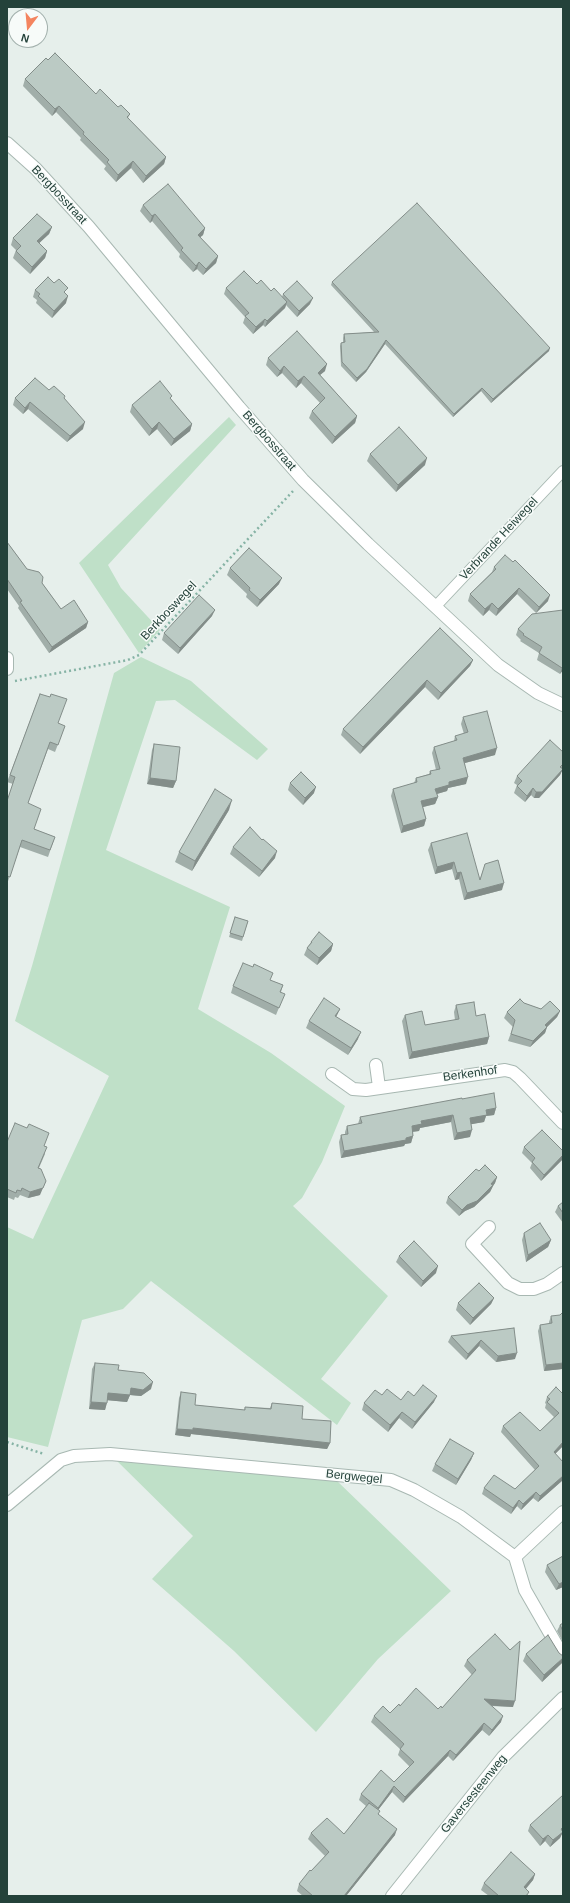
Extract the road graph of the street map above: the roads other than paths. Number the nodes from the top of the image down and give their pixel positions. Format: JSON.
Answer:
{"nodes":[{"id":1,"x":7,"y":143,"type":"edge"},
{"id":2,"x":563,"y":471,"type":"edge"},
{"id":3,"x":435,"y":607,"type":"junction"},
{"id":4,"x":7,"y":658,"type":"edge"},
{"id":5,"x":7,"y":669,"type":"edge"},
{"id":6,"x":563,"y":705,"type":"edge"},
{"id":7,"x":376,"y":1065,"type":"dead end"},
{"id":8,"x":332,"y":1074,"type":"dead end"},
{"id":9,"x":379,"y":1086,"type":"junction"},
{"id":10,"x":563,"y":1123,"type":"edge"},
{"id":11,"x":489,"y":1227,"type":"dead end"},
{"id":12,"x":563,"y":1273,"type":"edge"},
{"id":13,"x":7,"y":1505,"type":"edge"},
{"id":14,"x":563,"y":1512,"type":"edge"},
{"id":15,"x":516,"y":1557,"type":"junction"},
{"id":16,"x":563,"y":1656,"type":"edge"},
{"id":17,"x":563,"y":1698,"type":"edge"},
{"id":18,"x":392,"y":1896,"type":"edge"}],
"edges":[{"from":1,"to":3,"type":"street","name":"Bergbosstraat"},
{"from":2,"to":3,"type":"lane","name":"Verbrande Heiwegel"},
{"from":3,"to":6,"type":"street","name":"Bergbosstraat"},
{"from":4,"to":5,"type":"street"},
{"from":7,"to":9,"type":"street"},
{"from":8,"to":9,"type":"street","name":"Berkenhof"},
{"from":9,"to":10,"type":"street","name":"Berkenhof"},
{"from":11,"to":12,"type":"street"},
{"from":13,"to":15,"type":"street","name":"Bergwegel"},
{"from":14,"to":15,"type":"street"},
{"from":15,"to":16,"type":"street"},
{"from":17,"to":18,"type":"street","name":"Gaversesteenweg"}]}
